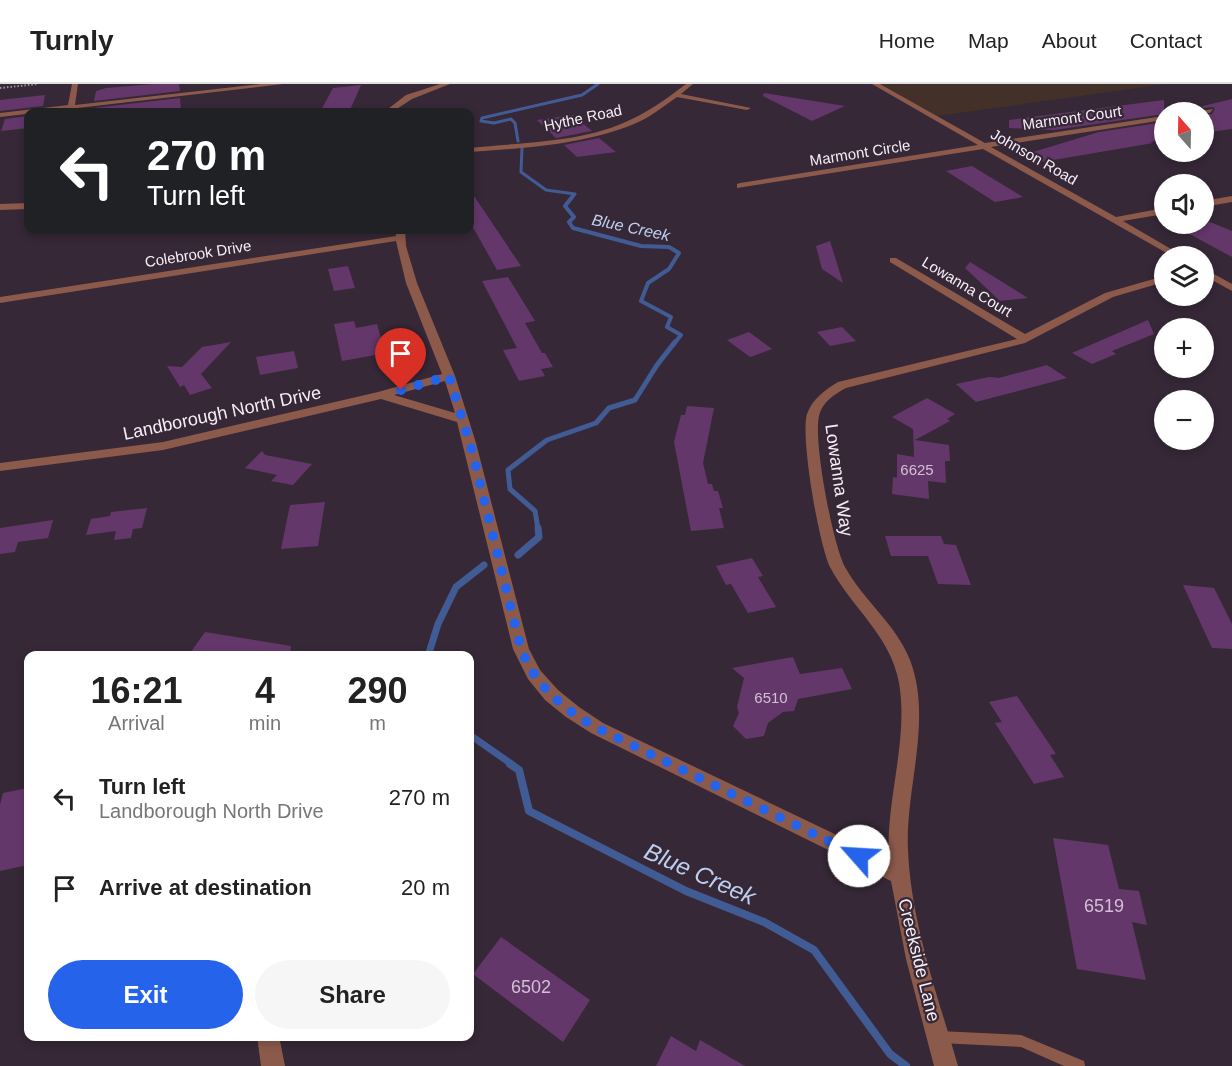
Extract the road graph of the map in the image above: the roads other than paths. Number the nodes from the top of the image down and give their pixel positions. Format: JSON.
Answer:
{"nodes":[{"id":1,"x":75,"y":84,"type":"edge"},
{"id":2,"x":280,"y":84,"type":"edge"},
{"id":3,"x":447,"y":84,"type":"edge"},
{"id":4,"x":690,"y":84,"type":"edge"},
{"id":5,"x":875,"y":84,"type":"edge"},
{"id":6,"x":676,"y":95,"type":"junction"},
{"id":7,"x":71,"y":107,"type":"junction"},
{"id":8,"x":62,"y":108,"type":"edge"},
{"id":9,"x":394,"y":108,"type":"edge"},
{"id":10,"x":747,"y":108,"type":"dead end"},
{"id":11,"x":24,"y":112,"type":"edge"},
{"id":12,"x":0,"y":115,"type":"edge"},
{"id":13,"x":1154,"y":119,"type":"edge"},
{"id":14,"x":985,"y":146,"type":"junction"},
{"id":15,"x":474,"y":149,"type":"edge"},
{"id":16,"x":740,"y":186,"type":"dead end"},
{"id":17,"x":1232,"y":199,"type":"edge"},
{"id":18,"x":1214,"y":202,"type":"edge"},
{"id":19,"x":24,"y":206,"type":"edge"},
{"id":20,"x":0,"y":207,"type":"edge"},
{"id":21,"x":1154,"y":213,"type":"edge"},
{"id":22,"x":1115,"y":220,"type":"junction"},
{"id":23,"x":400,"y":234,"type":"edge"},
{"id":24,"x":1160,"y":246,"type":"edge"},
{"id":25,"x":893,"y":260,"type":"dead end"},
{"id":26,"x":1214,"y":277,"type":"edge"},
{"id":27,"x":1154,"y":282,"type":"edge"},
{"id":28,"x":1232,"y":288,"type":"edge"},
{"id":29,"x":0,"y":300,"type":"edge"},
{"id":30,"x":1025,"y":339,"type":"junction"},
{"id":31,"x":449,"y":376,"type":"junction"},
{"id":32,"x":381,"y":395,"type":"junction"},
{"id":33,"x":462,"y":419,"type":"junction"},
{"id":34,"x":0,"y":467,"type":"edge"},
{"id":35,"x":900,"y":875,"type":"junction"},
{"id":36,"x":939,"y":1037,"type":"junction"},
{"id":37,"x":269,"y":1041,"type":"edge"},
{"id":38,"x":273,"y":1066,"type":"edge"},
{"id":39,"x":946,"y":1066,"type":"edge"},
{"id":40,"x":1079,"y":1066,"type":"edge"}],
"edges":[{"from":1,"to":7,"type":"street"},
{"from":2,"to":7,"type":"street"},
{"from":3,"to":9,"type":"street"},
{"from":4,"to":6,"type":"street","name":"Hythe Road"},
{"from":5,"to":14,"type":"street","name":"Johnson Road"},
{"from":6,"to":10,"type":"street"},
{"from":6,"to":15,"type":"street","name":"Hythe Road"},
{"from":7,"to":8,"type":"street"},
{"from":11,"to":12,"type":"street"},
{"from":13,"to":14,"type":"street","name":"Marmont Court"},
{"from":14,"to":16,"type":"street","name":"Marmont Circle"},
{"from":14,"to":22,"type":"street","name":"Johnson Road"},
{"from":17,"to":18,"type":"street"},
{"from":19,"to":20,"type":"street"},
{"from":21,"to":22,"type":"street"},
{"from":22,"to":24,"type":"street","name":"Johnson Road"},
{"from":23,"to":29,"type":"street","name":"Colebrook Drive"},
{"from":23,"to":31,"type":"street","name":"Creekside Lane"},
{"from":25,"to":30,"type":"street","name":"Lowanna Court"},
{"from":26,"to":28,"type":"street"},
{"from":27,"to":30,"type":"street","name":"Lowanna Way"},
{"from":30,"to":35,"type":"street","name":"Lowanna Way"},
{"from":31,"to":32,"type":"street","name":"Landborough North Drive"},
{"from":31,"to":33,"type":"street","name":"Creekside Lane"},
{"from":32,"to":33,"type":"street"},
{"from":32,"to":34,"type":"street","name":"Landborough North Drive"},
{"from":33,"to":35,"type":"street","name":"Creekside Lane"},
{"from":35,"to":36,"type":"street","name":"Creekside Lane"},
{"from":36,"to":39,"type":"street","name":"Creekside Lane"},
{"from":36,"to":40,"type":"lane"},
{"from":37,"to":38,"type":"street"}]}
